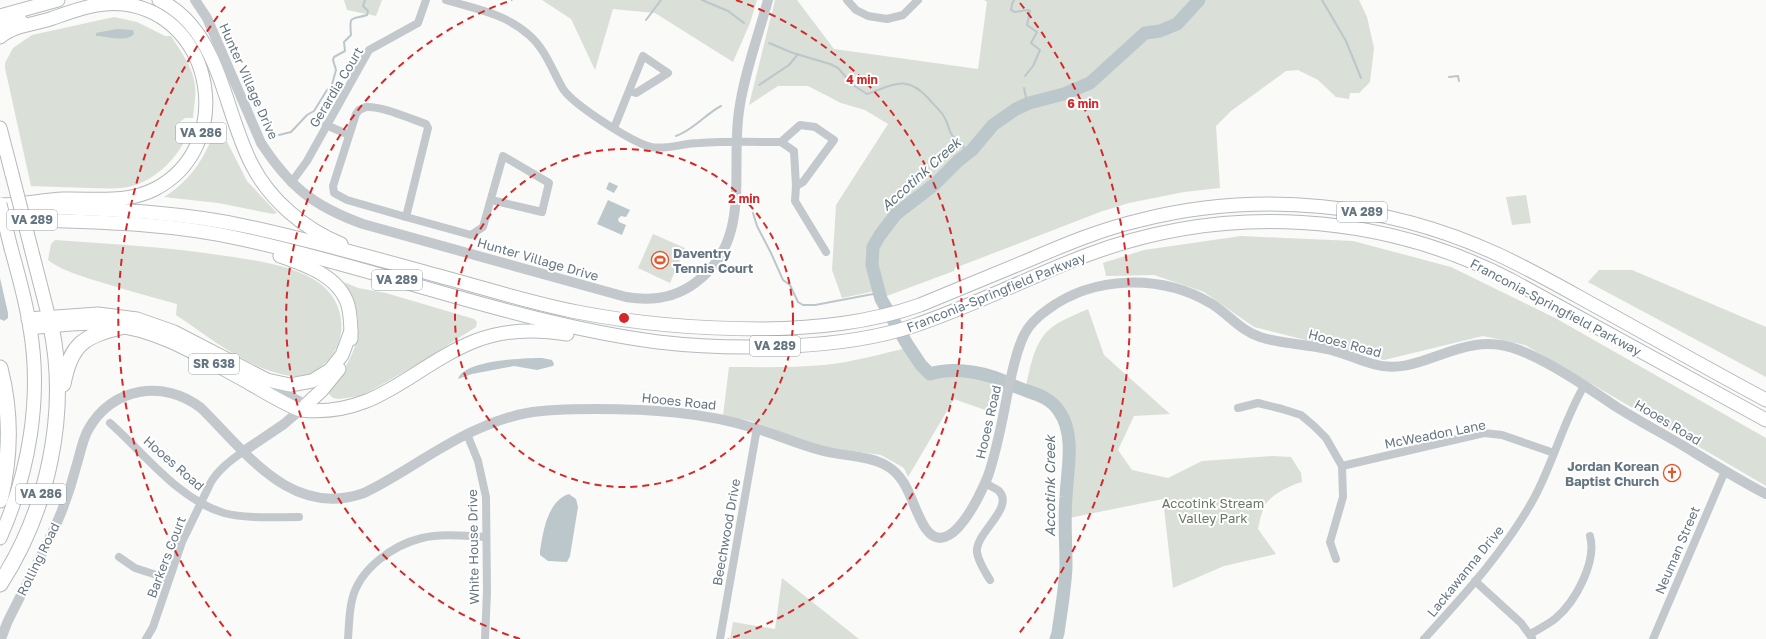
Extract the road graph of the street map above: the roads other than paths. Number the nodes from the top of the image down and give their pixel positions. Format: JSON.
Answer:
{"nodes":[{"id":1,"x":58,"y":0,"type":"edge"},
{"id":2,"x":159,"y":0,"type":"edge"},
{"id":3,"x":195,"y":0,"type":"edge"},
{"id":4,"x":426,"y":0,"type":"edge"},
{"id":5,"x":446,"y":0,"type":"edge"},
{"id":6,"x":768,"y":0,"type":"edge"},
{"id":7,"x":847,"y":0,"type":"edge"},
{"id":8,"x":918,"y":0,"type":"edge"},
{"id":9,"x":0,"y":8,"type":"edge"},
{"id":10,"x":26,"y":8,"type":"junction"},
{"id":11,"x":73,"y":11,"type":"junction"},
{"id":12,"x":0,"y":16,"type":"edge"},
{"id":13,"x":0,"y":27,"type":"edge"},
{"id":14,"x":0,"y":37,"type":"edge"},
{"id":15,"x":629,"y":90,"type":"junction"},
{"id":16,"x":326,"y":125,"type":"junction"},
{"id":17,"x":0,"y":128,"type":"edge"},
{"id":18,"x":614,"y":128,"type":"junction"},
{"id":19,"x":349,"y":135,"type":"junction"},
{"id":20,"x":781,"y":142,"type":"junction"},
{"id":21,"x":736,"y":143,"type":"junction"},
{"id":22,"x":291,"y":183,"type":"junction"},
{"id":23,"x":796,"y":186,"type":"junction"},
{"id":24,"x":491,"y":200,"type":"junction"},
{"id":25,"x":3,"y":205,"type":"edge"},
{"id":26,"x":406,"y":217,"type":"junction"},
{"id":27,"x":0,"y":219,"type":"edge"},
{"id":28,"x":134,"y":224,"type":"junction"},
{"id":29,"x":826,"y":252,"type":"dead end"},
{"id":30,"x":457,"y":281,"type":"junction"},
{"id":31,"x":50,"y":321,"type":"junction"},
{"id":32,"x":29,"y":323,"type":"junction"},
{"id":33,"x":124,"y":326,"type":"junction"},
{"id":34,"x":351,"y":331,"type":"junction"},
{"id":35,"x":658,"y":342,"type":"junction"},
{"id":36,"x":231,"y":362,"type":"junction"},
{"id":37,"x":0,"y":368,"type":"edge"},
{"id":38,"x":1584,"y":386,"type":"junction"},
{"id":39,"x":1766,"y":400,"type":"edge"},
{"id":40,"x":303,"y":408,"type":"junction"},
{"id":41,"x":1238,"y":408,"type":"dead end"},
{"id":42,"x":56,"y":418,"type":"junction"},
{"id":43,"x":1766,"y":420,"type":"edge"},
{"id":44,"x":110,"y":423,"type":"dead end"},
{"id":45,"x":757,"y":428,"type":"junction"},
{"id":46,"x":467,"y":434,"type":"junction"},
{"id":47,"x":244,"y":451,"type":"junction"},
{"id":48,"x":1554,"y":452,"type":"junction"},
{"id":49,"x":1342,"y":466,"type":"junction"},
{"id":50,"x":1725,"y":471,"type":"junction"},
{"id":51,"x":985,"y":483,"type":"junction"},
{"id":52,"x":1766,"y":494,"type":"edge"},
{"id":53,"x":0,"y":500,"type":"edge"},
{"id":54,"x":201,"y":502,"type":"junction"},
{"id":55,"x":299,"y":517,"type":"dead end"},
{"id":56,"x":1590,"y":536,"type":"dead end"},
{"id":57,"x":486,"y":537,"type":"junction"},
{"id":58,"x":0,"y":538,"type":"edge"},
{"id":59,"x":120,"y":557,"type":"dead end"},
{"id":60,"x":1336,"y":559,"type":"dead end"},
{"id":61,"x":169,"y":579,"type":"junction"},
{"id":62,"x":990,"y":580,"type":"dead end"},
{"id":63,"x":1475,"y":580,"type":"junction"},
{"id":64,"x":0,"y":584,"type":"edge"},
{"id":65,"x":1532,"y":637,"type":"edge"},
{"id":66,"x":1,"y":639,"type":"edge"},
{"id":67,"x":146,"y":639,"type":"edge"},
{"id":68,"x":348,"y":639,"type":"edge"},
{"id":69,"x":485,"y":639,"type":"edge"},
{"id":70,"x":720,"y":639,"type":"edge"},
{"id":71,"x":1424,"y":639,"type":"edge"},
{"id":72,"x":1652,"y":639,"type":"edge"}],
"edges":[{"from":1,"to":10,"type":"main road"},
{"from":2,"to":30,"type":"main road"},
{"from":3,"to":22,"type":"street","name":"Hunter Village Drive"},
{"from":4,"to":16,"type":"street","name":"Gerardia Court"},
{"from":5,"to":18,"type":"street"},
{"from":6,"to":21,"type":"street","name":"Hunter Village Drive"},
{"from":7,"to":8,"type":"street"},
{"from":9,"to":10,"type":"main road"},
{"from":10,"to":12,"type":"main road"},
{"from":11,"to":13,"type":"main road"},
{"from":11,"to":14,"type":"main road","number":"VA 286"},
{"from":11,"to":25,"type":"main road","number":"VA 286"},
{"from":15,"to":15,"type":"street"},
{"from":15,"to":18,"type":"street"},
{"from":16,"to":19,"type":"street"},
{"from":16,"to":22,"type":"street","name":"Gerardia Court"},
{"from":17,"to":31,"type":"main road","number":"VA 286","bridge":true},
{"from":18,"to":21,"type":"street"},
{"from":19,"to":26,"type":"street"},
{"from":19,"to":26,"type":"street"},
{"from":20,"to":21,"type":"street"},
{"from":20,"to":23,"type":"street"},
{"from":20,"to":23,"type":"street"},
{"from":21,"to":22,"type":"street","name":"Hunter Village Drive"},
{"from":23,"to":29,"type":"street"},
{"from":24,"to":24,"type":"street"},
{"from":24,"to":26,"type":"street"},
{"from":25,"to":30,"type":"main road","name":"Franconia-Springfield Parkway","number":"VA 289"},
{"from":25,"to":32,"type":"main road","bridge":true},
{"from":27,"to":28,"type":"main road","name":"Franconia-Springfield Parkway","number":"VA 289"},
{"from":28,"to":34,"type":"main road"},
{"from":28,"to":35,"type":"main road","name":"Franconia-Springfield Parkway","number":"VA 289"},
{"from":30,"to":39,"type":"main road","name":"Franconia-Springfield Parkway","number":"VA 289"},
{"from":31,"to":32,"type":"main road","number":"SR 638"},
{"from":31,"to":33,"type":"main road","number":"SR 638"},
{"from":31,"to":36,"type":"main road","number":"SR 638"},
{"from":31,"to":42,"type":"highway","number":"VA 286"},
{"from":32,"to":58,"type":"main road"},
{"from":33,"to":40,"type":"main road","number":"SR 638"},
{"from":33,"to":42,"type":"highway"},
{"from":34,"to":36,"type":"main road"},
{"from":34,"to":40,"type":"main road"},
{"from":35,"to":40,"type":"main road"},
{"from":35,"to":43,"type":"main road","name":"Franconia-Springfield Parkway","number":"VA 289"},
{"from":36,"to":40,"type":"street","number":"SR 638"},
{"from":37,"to":53,"type":"highway","number":"VA 286"},
{"from":38,"to":48,"type":"street","name":"Lackawanna Drive"},
{"from":38,"to":50,"type":"street","name":"Hooes Road"},
{"from":38,"to":51,"type":"street","name":"Hooes Road"},
{"from":40,"to":47,"type":"street"},
{"from":41,"to":49,"type":"street"},
{"from":42,"to":64,"type":"highway","number":"VA 286"},
{"from":44,"to":54,"type":"street","name":"Hooes Road"},
{"from":45,"to":46,"type":"street","name":"Hooes Road"},
{"from":45,"to":51,"type":"street","name":"Hooes Road"},
{"from":45,"to":70,"type":"street","name":"Beechwood Drive"},
{"from":46,"to":47,"type":"street","name":"Hooes Road"},
{"from":46,"to":57,"type":"street","name":"White House Drive"},
{"from":47,"to":54,"type":"street","name":"Barkers Court"},
{"from":47,"to":66,"type":"street","name":"Rolling Road"},
{"from":48,"to":49,"type":"street","name":"McWeadon Lane"},
{"from":48,"to":63,"type":"street","name":"Lackawanna Drive"},
{"from":49,"to":60,"type":"street"},
{"from":50,"to":52,"type":"street","name":"Hooes Road"},
{"from":50,"to":72,"type":"street","name":"Neuman Street"},
{"from":51,"to":62,"type":"street"},
{"from":54,"to":55,"type":"street","name":"Hooes Road"},
{"from":54,"to":61,"type":"street","name":"Barkers Court"},
{"from":56,"to":65,"type":"street"},
{"from":57,"to":68,"type":"street"},
{"from":57,"to":69,"type":"street","name":"White House Drive"},
{"from":59,"to":61,"type":"street"},
{"from":61,"to":67,"type":"street","name":"Barkers Court"},
{"from":63,"to":65,"type":"street"},
{"from":63,"to":71,"type":"street","name":"Lackawanna Drive"}]}
